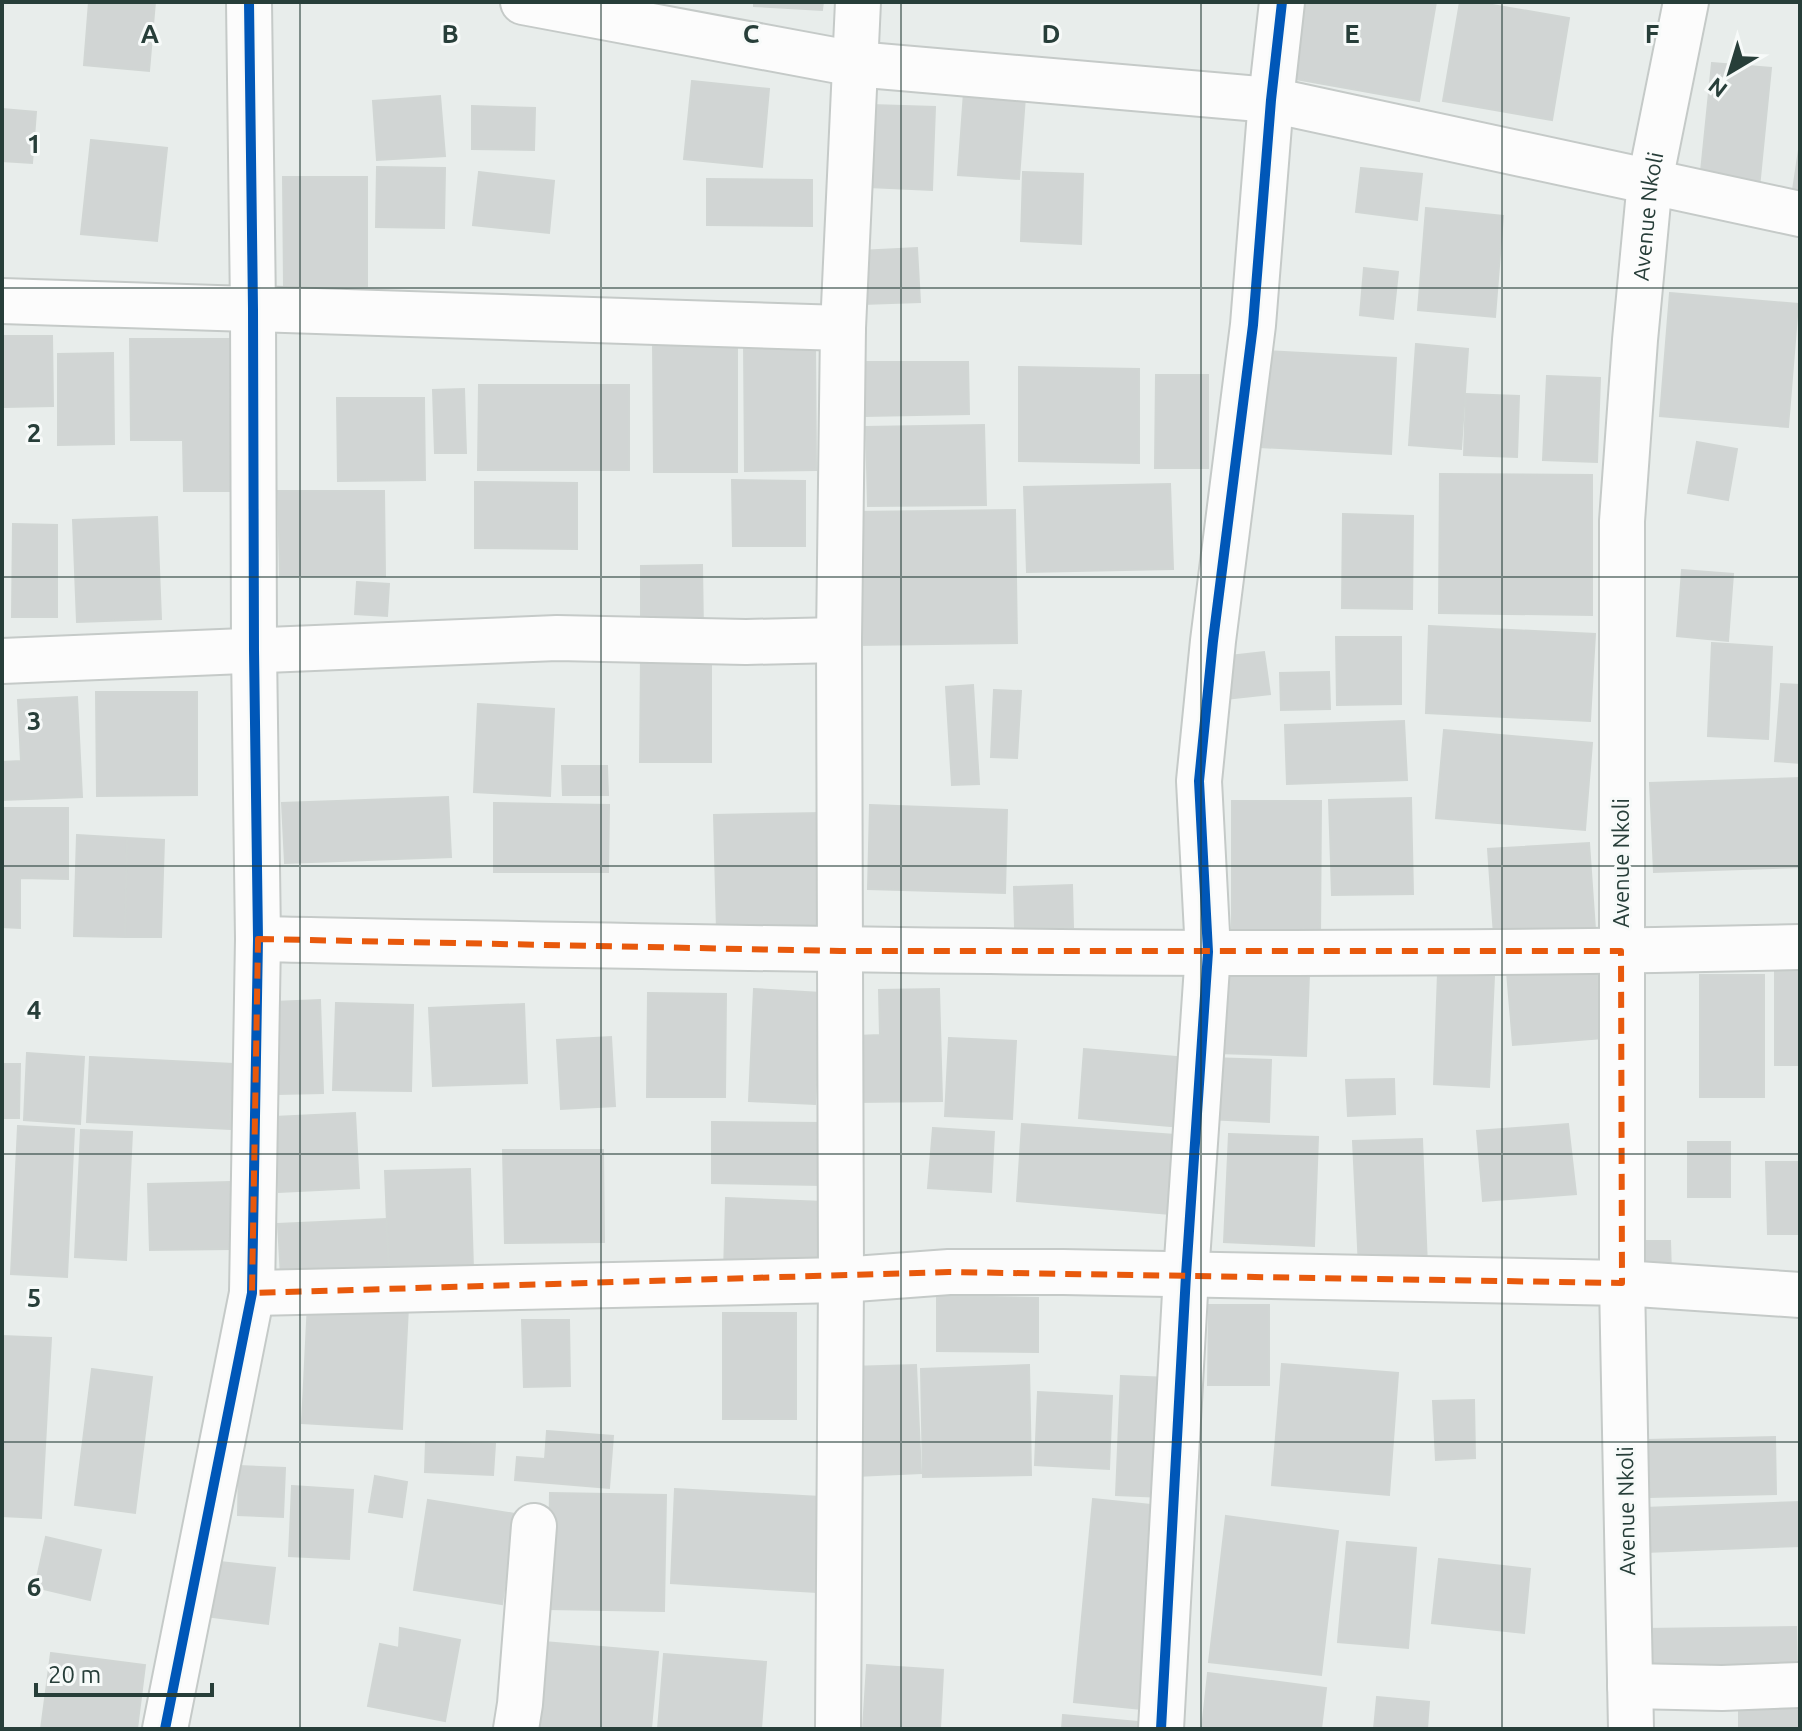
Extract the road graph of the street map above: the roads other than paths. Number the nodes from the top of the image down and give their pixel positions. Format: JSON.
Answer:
{"nodes":[{"id":1,"x":249,"y":2,"type":"edge"},
{"id":2,"x":523,"y":2,"type":"edge"},
{"id":3,"x":858,"y":2,"type":"edge"},
{"id":4,"x":1282,"y":2,"type":"edge"},
{"id":5,"x":1686,"y":2,"type":"edge"},
{"id":6,"x":600,"y":9,"type":"edge"},
{"id":7,"x":855,"y":64,"type":"junction"},
{"id":8,"x":1271,"y":100,"type":"junction"},
{"id":9,"x":1650,"y":181,"type":"junction"},
{"id":10,"x":1800,"y":214,"type":"edge"},
{"id":11,"x":2,"y":301,"type":"edge"},
{"id":12,"x":253,"y":309,"type":"junction"},
{"id":13,"x":843,"y":328,"type":"junction"},
{"id":14,"x":839,"y":640,"type":"junction"},
{"id":15,"x":254,"y":650,"type":"junction"},
{"id":16,"x":2,"y":661,"type":"edge"},
{"id":17,"x":258,"y":939,"type":"junction"},
{"id":18,"x":1800,"y":947,"type":"edge"},
{"id":19,"x":840,"y":951,"type":"junction"},
{"id":20,"x":1621,"y":951,"type":"junction"},
{"id":21,"x":1208,"y":952,"type":"junction"},
{"id":22,"x":1186,"y":1275,"type":"junction"},
{"id":23,"x":841,"y":1280,"type":"junction"},
{"id":24,"x":1622,"y":1283,"type":"junction"},
{"id":25,"x":252,"y":1293,"type":"junction"},
{"id":26,"x":1800,"y":1295,"type":"edge"},
{"id":27,"x":534,"y":1526,"type":"dead end"},
{"id":28,"x":1800,"y":1685,"type":"edge"},
{"id":29,"x":1630,"y":1686,"type":"junction"},
{"id":30,"x":165,"y":1729,"type":"edge"},
{"id":31,"x":516,"y":1729,"type":"edge"},
{"id":32,"x":838,"y":1729,"type":"edge"},
{"id":33,"x":1161,"y":1729,"type":"edge"},
{"id":34,"x":1631,"y":1729,"type":"edge"}],
"edges":[{"from":1,"to":12,"type":"street"},
{"from":2,"to":6,"type":"street"},
{"from":3,"to":7,"type":"street"},
{"from":4,"to":8,"type":"street"},
{"from":5,"to":9,"type":"street","name":"Avenue Nkoli"},
{"from":6,"to":7,"type":"street"},
{"from":7,"to":8,"type":"street"},
{"from":7,"to":13,"type":"street"},
{"from":8,"to":9,"type":"street"},
{"from":8,"to":21,"type":"street"},
{"from":9,"to":10,"type":"street"},
{"from":9,"to":20,"type":"street","name":"Avenue Nkoli"},
{"from":11,"to":12,"type":"street"},
{"from":12,"to":13,"type":"street"},
{"from":12,"to":15,"type":"street"},
{"from":13,"to":14,"type":"street"},
{"from":14,"to":15,"type":"street"},
{"from":14,"to":19,"type":"street"},
{"from":15,"to":16,"type":"street"},
{"from":15,"to":17,"type":"street"},
{"from":17,"to":19,"type":"street"},
{"from":17,"to":25,"type":"street"},
{"from":18,"to":20,"type":"street"},
{"from":19,"to":21,"type":"street"},
{"from":19,"to":23,"type":"street"},
{"from":20,"to":21,"type":"street"},
{"from":20,"to":24,"type":"street","name":"Avenue Nkoli"},
{"from":21,"to":22,"type":"street"},
{"from":22,"to":23,"type":"street"},
{"from":22,"to":24,"type":"street"},
{"from":22,"to":33,"type":"street"},
{"from":23,"to":25,"type":"street"},
{"from":23,"to":32,"type":"street"},
{"from":24,"to":26,"type":"street"},
{"from":24,"to":29,"type":"street","name":"Avenue Nkoli"},
{"from":25,"to":30,"type":"street"},
{"from":27,"to":31,"type":"street"},
{"from":28,"to":29,"type":"street"},
{"from":29,"to":34,"type":"street","name":"Avenue Nkoli"}]}
